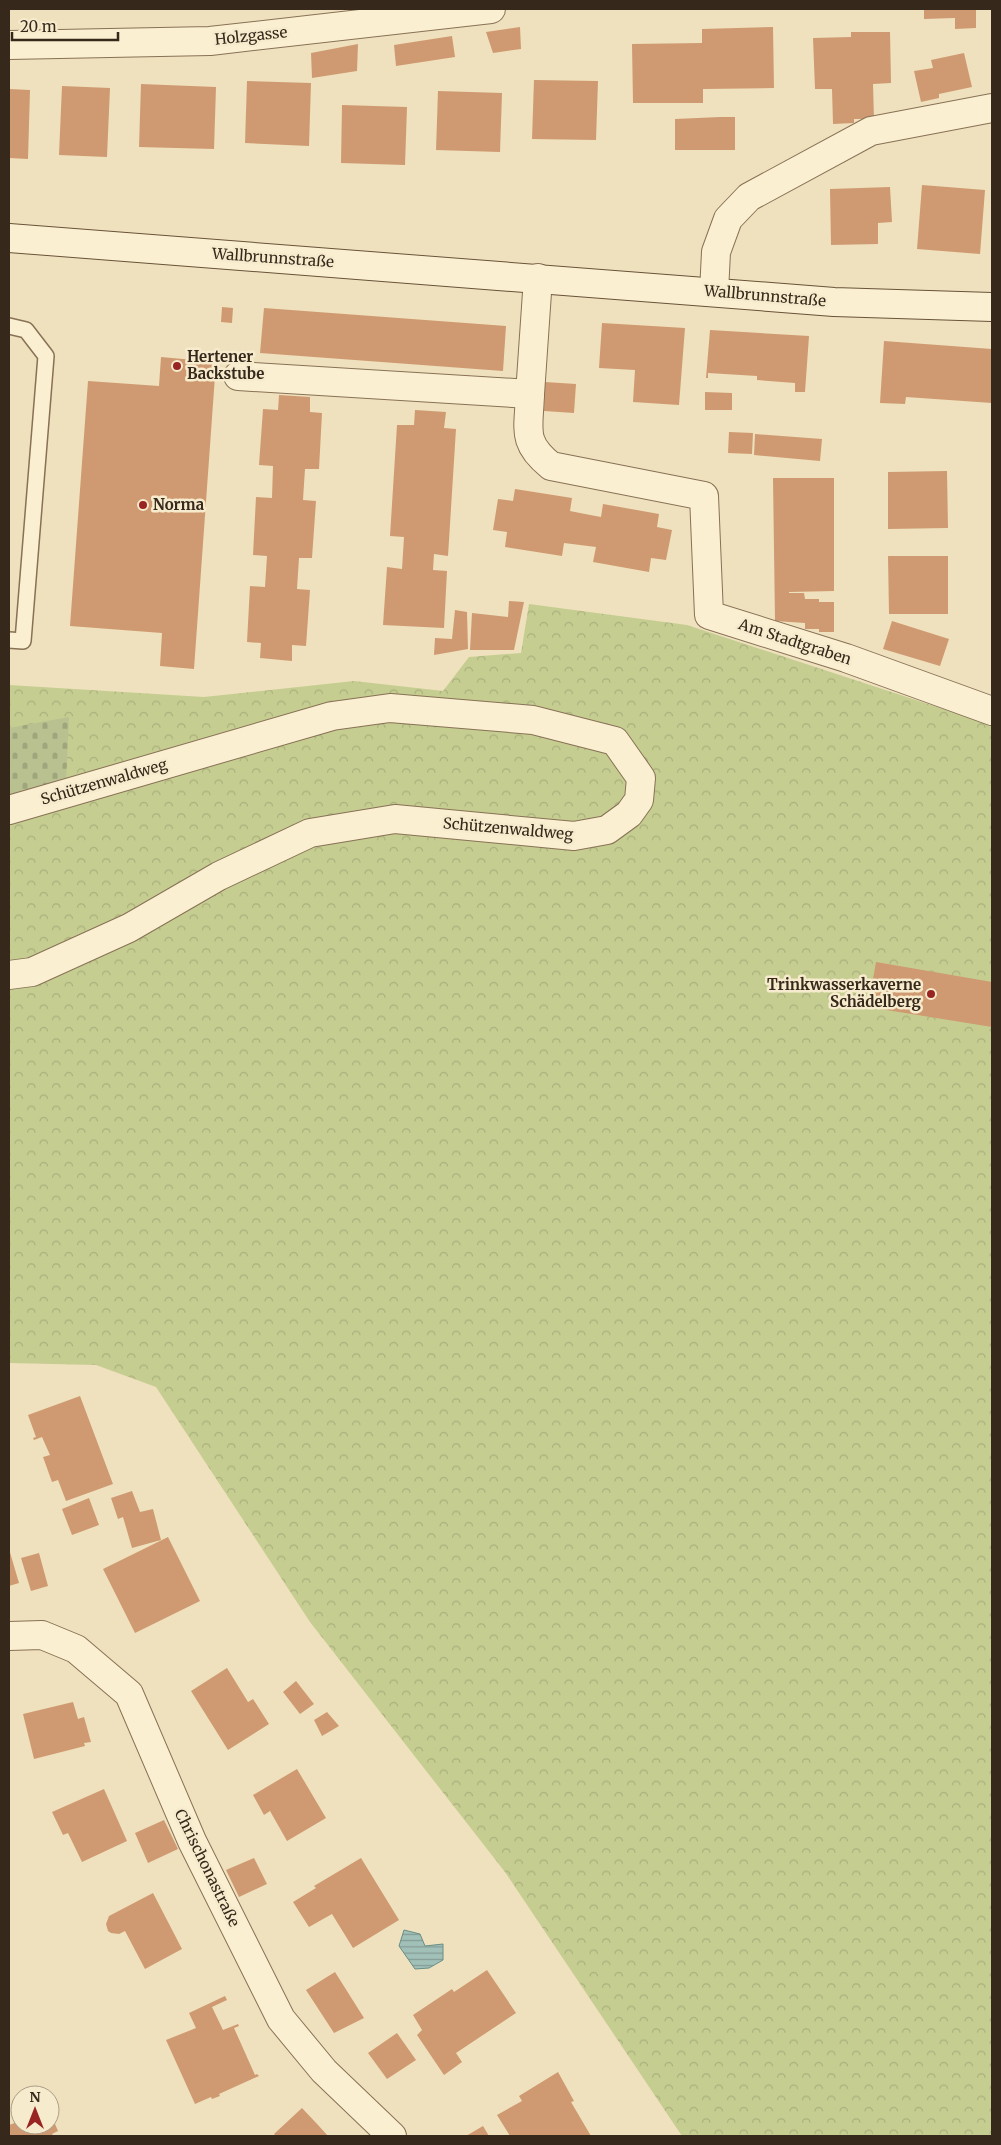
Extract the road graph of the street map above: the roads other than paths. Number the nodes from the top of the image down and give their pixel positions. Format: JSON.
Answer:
{"nodes":[{"id":1,"x":491,"y":9,"type":"edge"},
{"id":2,"x":315,"y":19,"type":"edge"},
{"id":3,"x":9,"y":45,"type":"edge"},
{"id":4,"x":992,"y":108,"type":"edge"},
{"id":5,"x":9,"y":238,"type":"edge"},
{"id":6,"x":538,"y":278,"type":"junction"},
{"id":7,"x":714,"y":292,"type":"junction"},
{"id":8,"x":992,"y":307,"type":"edge"},
{"id":9,"x":9,"y":326,"type":"edge"},
{"id":10,"x":238,"y":376,"type":"dead end"},
{"id":11,"x":530,"y":394,"type":"junction"},
{"id":12,"x":9,"y":640,"type":"edge"},
{"id":13,"x":992,"y":711,"type":"edge"},
{"id":14,"x":9,"y":810,"type":"edge"},
{"id":15,"x":9,"y":975,"type":"edge"},
{"id":16,"x":9,"y":1636,"type":"edge"},
{"id":17,"x":392,"y":2136,"type":"edge"}],
"edges":[{"from":1,"to":2,"type":"street","name":"Holzgasse"},
{"from":2,"to":3,"type":"street","name":"Holzgasse"},
{"from":4,"to":7,"type":"street"},
{"from":5,"to":6,"type":"street","name":"Wallbrunnstraße"},
{"from":6,"to":7,"type":"street","name":"Wallbrunnstraße"},
{"from":6,"to":11,"type":"street"},
{"from":7,"to":8,"type":"street","name":"Wallbrunnstraße"},
{"from":9,"to":12,"type":"lane"},
{"from":10,"to":11,"type":"street"},
{"from":11,"to":13,"type":"street","name":"Am Stadtgraben"},
{"from":14,"to":15,"type":"street","name":"Schützenwaldweg"},
{"from":16,"to":17,"type":"street","name":"Chrischonastraße"}]}
